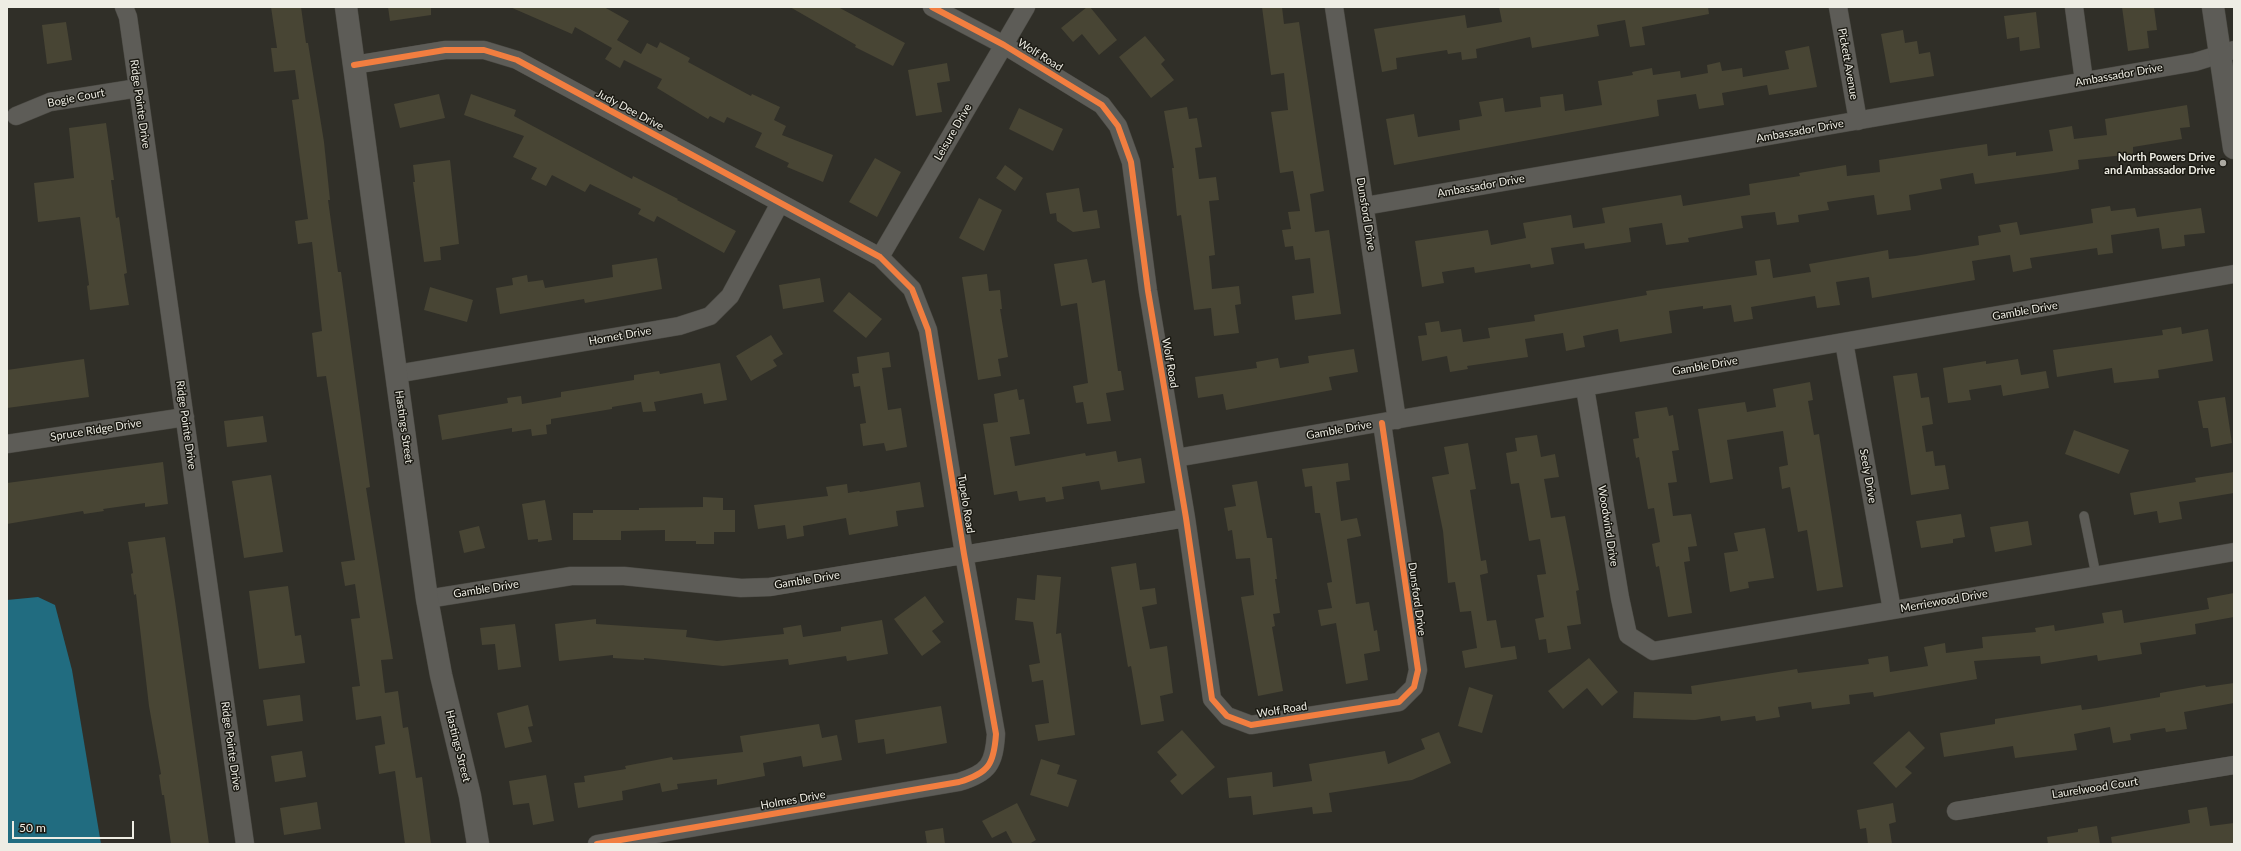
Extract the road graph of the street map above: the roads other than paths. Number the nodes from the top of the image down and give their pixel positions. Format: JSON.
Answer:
{"nodes":[{"id":1,"x":124,"y":7,"type":"edge"},
{"id":2,"x":346,"y":7,"type":"edge"},
{"id":3,"x":932,"y":7,"type":"edge"},
{"id":4,"x":1026,"y":7,"type":"edge"},
{"id":5,"x":1334,"y":7,"type":"edge"},
{"id":6,"x":1838,"y":7,"type":"edge"},
{"id":7,"x":2074,"y":7,"type":"edge"},
{"id":8,"x":2213,"y":7,"type":"edge"},
{"id":9,"x":1004,"y":45,"type":"junction"},
{"id":10,"x":2227,"y":52,"type":"edge"},
{"id":11,"x":354,"y":65,"type":"junction"},
{"id":12,"x":2084,"y":82,"type":"junction"},
{"id":13,"x":138,"y":88,"type":"junction"},
{"id":14,"x":16,"y":116,"type":"dead end"},
{"id":15,"x":1858,"y":122,"type":"junction"},
{"id":16,"x":2234,"y":148,"type":"edge"},
{"id":17,"x":780,"y":203,"type":"junction"},
{"id":18,"x":1365,"y":206,"type":"junction"},
{"id":19,"x":880,"y":257,"type":"junction"},
{"id":20,"x":2234,"y":274,"type":"edge"},
{"id":21,"x":1844,"y":342,"type":"junction"},
{"id":22,"x":396,"y":374,"type":"junction"},
{"id":23,"x":1585,"y":388,"type":"junction"},
{"id":24,"x":185,"y":417,"type":"junction"},
{"id":25,"x":1390,"y":422,"type":"junction"},
{"id":26,"x":7,"y":444,"type":"edge"},
{"id":27,"x":1176,"y":458,"type":"junction"},
{"id":28,"x":2084,"y":516,"type":"dead end"},
{"id":29,"x":1186,"y":518,"type":"junction"},
{"id":30,"x":2234,"y":552,"type":"edge"},
{"id":31,"x":964,"y":554,"type":"junction"},
{"id":32,"x":2096,"y":575,"type":"junction"},
{"id":33,"x":427,"y":599,"type":"junction"},
{"id":34,"x":1892,"y":610,"type":"junction"},
{"id":35,"x":1653,"y":651,"type":"joint"},
{"id":36,"x":1329,"y":713,"type":"joint"},
{"id":37,"x":2234,"y":765,"type":"edge"},
{"id":38,"x":989,"y":767,"type":"joint"},
{"id":39,"x":1956,"y":811,"type":"dead end"},
{"id":40,"x":245,"y":844,"type":"edge"},
{"id":41,"x":478,"y":844,"type":"edge"},
{"id":42,"x":597,"y":844,"type":"edge"}],
"edges":[{"from":1,"to":13,"type":"street","name":"Ridge Pointe Drive"},
{"from":2,"to":11,"type":"street","name":"Hastings Street"},
{"from":3,"to":9,"type":"street","name":"Wolf Road"},
{"from":4,"to":9,"type":"street","name":"Leisure Drive"},
{"from":5,"to":18,"type":"street","name":"Dunsford Drive"},
{"from":6,"to":15,"type":"street","name":"Pickett Avenue"},
{"from":7,"to":12,"type":"street"},
{"from":8,"to":10,"type":"street"},
{"from":9,"to":19,"type":"street","name":"Leisure Drive"},
{"from":9,"to":27,"type":"street","name":"Wolf Road"},
{"from":10,"to":12,"type":"street","name":"Ambassador Drive"},
{"from":10,"to":16,"type":"street"},
{"from":11,"to":17,"type":"street","name":"Judy Dee Drive"},
{"from":11,"to":22,"type":"street","name":"Hastings Street"},
{"from":12,"to":15,"type":"street","name":"Ambassador Drive"},
{"from":13,"to":14,"type":"street","name":"Bogie Court"},
{"from":13,"to":24,"type":"street","name":"Ridge Pointe Drive"},
{"from":15,"to":18,"type":"street","name":"Ambassador Drive"},
{"from":17,"to":19,"type":"street","name":"Judy Dee Drive"},
{"from":17,"to":22,"type":"street","name":"Hornet Drive"},
{"from":18,"to":25,"type":"street","name":"Dunsford Drive"},
{"from":19,"to":31,"type":"street","name":"Tupelo Road"},
{"from":20,"to":21,"type":"street","name":"Gamble Drive"},
{"from":21,"to":23,"type":"street","name":"Gamble Drive"},
{"from":21,"to":34,"type":"street","name":"Seely Drive"},
{"from":22,"to":33,"type":"street","name":"Hastings Street"},
{"from":23,"to":25,"type":"street","name":"Gamble Drive"},
{"from":23,"to":35,"type":"street","name":"Woodwind Drive"},
{"from":24,"to":26,"type":"street","name":"Spruce Ridge Drive"},
{"from":24,"to":40,"type":"street","name":"Ridge Pointe Drive"},
{"from":25,"to":27,"type":"street","name":"Gamble Drive"},
{"from":25,"to":36,"type":"street","name":"Dunsford Drive"},
{"from":27,"to":29,"type":"street","name":"Wolf Road"},
{"from":28,"to":32,"type":"lane"},
{"from":29,"to":31,"type":"street","name":"Gamble Drive"},
{"from":29,"to":36,"type":"street","name":"Wolf Road"},
{"from":30,"to":32,"type":"street","name":"Merriewood Drive"},
{"from":31,"to":33,"type":"street","name":"Gamble Drive"},
{"from":31,"to":38,"type":"street","name":"Tupelo Road"},
{"from":32,"to":34,"type":"street","name":"Merriewood Drive"},
{"from":33,"to":41,"type":"street","name":"Hastings Street"},
{"from":34,"to":35,"type":"street","name":"Merriewood Drive"},
{"from":37,"to":39,"type":"street","name":"Laurelwood Court"},
{"from":38,"to":42,"type":"street","name":"Holmes Drive"}]}
